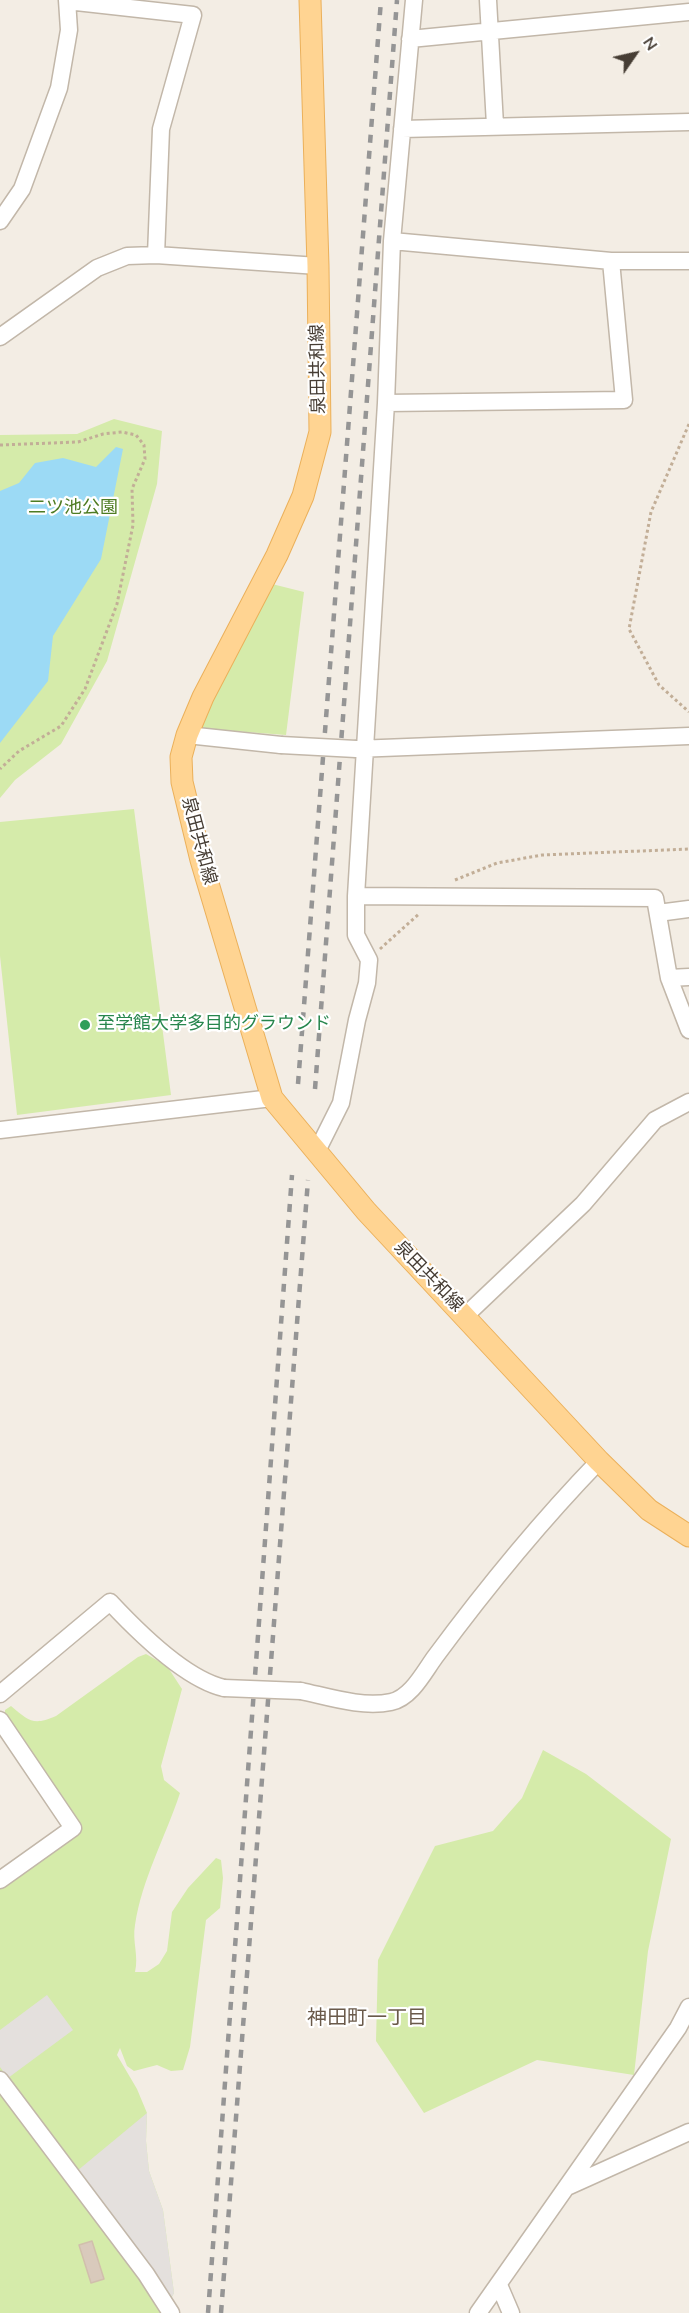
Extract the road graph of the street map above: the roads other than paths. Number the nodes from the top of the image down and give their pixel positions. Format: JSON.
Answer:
{"nodes":[{"id":1,"x":310,"y":0,"type":"edge"},
{"id":2,"x":414,"y":0,"type":"edge"},
{"id":3,"x":488,"y":0,"type":"edge"},
{"id":4,"x":67,"y":1,"type":"edge"},
{"id":5,"x":689,"y":12,"type":"edge"},
{"id":6,"x":488,"y":31,"type":"junction"},
{"id":7,"x":410,"y":39,"type":"junction"},
{"id":8,"x":689,"y":122,"type":"edge"},
{"id":9,"x":495,"y":125,"type":"junction"},
{"id":10,"x":402,"y":129,"type":"junction"},
{"id":11,"x":0,"y":221,"type":"edge"},
{"id":12,"x":392,"y":241,"type":"junction"},
{"id":13,"x":156,"y":255,"type":"junction"},
{"id":14,"x":611,"y":261,"type":"junction"},
{"id":15,"x":689,"y":261,"type":"edge"},
{"id":16,"x":318,"y":266,"type":"junction"},
{"id":17,"x":0,"y":337,"type":"edge"},
{"id":18,"x":386,"y":403,"type":"junction"},
{"id":19,"x":187,"y":735,"type":"junction"},
{"id":20,"x":689,"y":735,"type":"edge"},
{"id":21,"x":360,"y":750,"type":"junction"},
{"id":22,"x":356,"y":896,"type":"junction"},
{"id":23,"x":689,"y":909,"type":"edge"},
{"id":24,"x":658,"y":913,"type":"junction"},
{"id":25,"x":689,"y":977,"type":"edge"},
{"id":26,"x":669,"y":978,"type":"junction"},
{"id":27,"x":689,"y":1030,"type":"edge"},
{"id":28,"x":272,"y":1098,"type":"junction"},
{"id":29,"x":689,"y":1102,"type":"edge"},
{"id":30,"x":0,"y":1130,"type":"edge"},
{"id":31,"x":317,"y":1151,"type":"junction"},
{"id":32,"x":465,"y":1316,"type":"junction"},
{"id":33,"x":599,"y":1461,"type":"junction"},
{"id":34,"x":689,"y":1536,"type":"edge"},
{"id":35,"x":0,"y":1694,"type":"edge"},
{"id":36,"x":0,"y":1720,"type":"edge"},
{"id":37,"x":0,"y":1880,"type":"edge"},
{"id":38,"x":689,"y":2007,"type":"edge"},
{"id":39,"x":0,"y":2080,"type":"edge"},
{"id":40,"x":689,"y":2132,"type":"edge"},
{"id":41,"x":566,"y":2187,"type":"junction"},
{"id":42,"x":499,"y":2285,"type":"junction"},
{"id":43,"x":171,"y":2313,"type":"edge"},
{"id":44,"x":478,"y":2313,"type":"edge"},
{"id":45,"x":511,"y":2313,"type":"edge"}],
"edges":[{"from":1,"to":16,"type":"main road","name":"泉田共和線"},
{"from":2,"to":7,"type":"street"},
{"from":3,"to":6,"type":"street"},
{"from":4,"to":11,"type":"street"},
{"from":4,"to":13,"type":"street"},
{"from":5,"to":6,"type":"street"},
{"from":6,"to":7,"type":"street"},
{"from":6,"to":9,"type":"street"},
{"from":7,"to":10,"type":"street"},
{"from":8,"to":9,"type":"street"},
{"from":9,"to":10,"type":"street"},
{"from":10,"to":12,"type":"street"},
{"from":12,"to":14,"type":"street"},
{"from":12,"to":18,"type":"street"},
{"from":13,"to":16,"type":"street"},
{"from":13,"to":17,"type":"street"},
{"from":14,"to":15,"type":"street"},
{"from":14,"to":18,"type":"street"},
{"from":16,"to":19,"type":"main road","name":"泉田共和線"},
{"from":18,"to":21,"type":"street"},
{"from":19,"to":21,"type":"street","bridge":true},
{"from":19,"to":28,"type":"main road","name":"泉田共和線"},
{"from":20,"to":21,"type":"street"},
{"from":21,"to":22,"type":"street"},
{"from":22,"to":24,"type":"street"},
{"from":22,"to":31,"type":"street"},
{"from":23,"to":24,"type":"street"},
{"from":24,"to":26,"type":"street"},
{"from":25,"to":26,"type":"street"},
{"from":26,"to":27,"type":"street"},
{"from":28,"to":30,"type":"street"},
{"from":28,"to":31,"type":"main road","name":"泉田共和線"},
{"from":29,"to":32,"type":"street"},
{"from":31,"to":32,"type":"main road","name":"泉田共和線"},
{"from":32,"to":33,"type":"main road","name":"泉田共和線"},
{"from":33,"to":34,"type":"main road","name":"泉田共和線"},
{"from":33,"to":35,"type":"street","bridge":true},
{"from":36,"to":37,"type":"street"},
{"from":38,"to":41,"type":"street"},
{"from":39,"to":43,"type":"street"},
{"from":40,"to":41,"type":"street"},
{"from":41,"to":42,"type":"street"},
{"from":42,"to":44,"type":"street"},
{"from":42,"to":45,"type":"street"}]}
